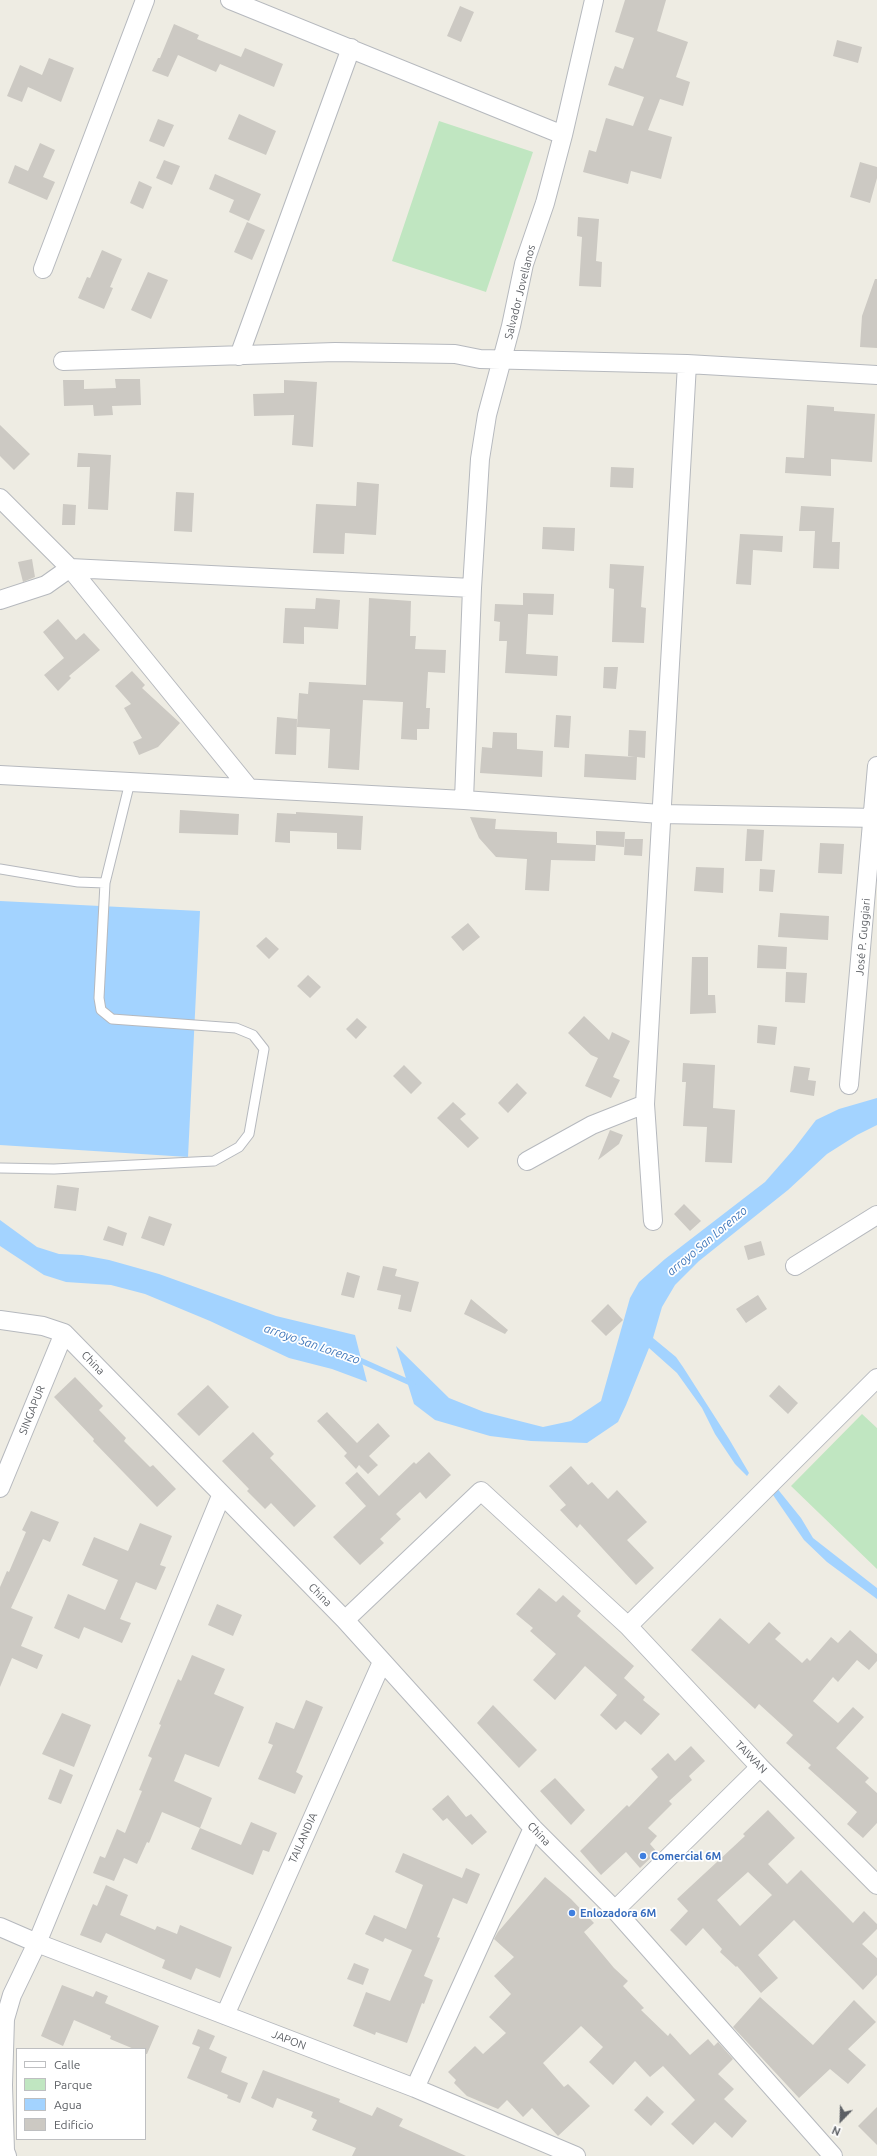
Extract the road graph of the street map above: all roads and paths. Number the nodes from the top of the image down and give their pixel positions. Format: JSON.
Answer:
{"nodes":[{"id":1,"x":145,"y":0,"type":"edge"},
{"id":2,"x":230,"y":0,"type":"edge"},
{"id":3,"x":594,"y":0,"type":"edge"},
{"id":4,"x":352,"y":48,"type":"junction"},
{"id":5,"x":563,"y":136,"type":"junction"},
{"id":6,"x":43,"y":269,"type":"dead end"},
{"id":7,"x":239,"y":356,"type":"junction"},
{"id":8,"x":502,"y":359,"type":"junction"},
{"id":9,"x":63,"y":362,"type":"dead end"},
{"id":10,"x":687,"y":364,"type":"junction"},
{"id":11,"x":877,"y":374,"type":"edge"},
{"id":12,"x":0,"y":498,"type":"edge"},
{"id":13,"x":70,"y":568,"type":"junction"},
{"id":14,"x":472,"y":588,"type":"junction"},
{"id":15,"x":0,"y":600,"type":"edge"},
{"id":16,"x":877,"y":766,"type":"edge"},
{"id":17,"x":0,"y":775,"type":"edge"},
{"id":18,"x":130,"y":782,"type":"junction"},
{"id":19,"x":248,"y":788,"type":"junction"},
{"id":20,"x":464,"y":800,"type":"junction"},
{"id":21,"x":662,"y":814,"type":"junction"},
{"id":22,"x":875,"y":818,"type":"edge"},
{"id":23,"x":0,"y":869,"type":"edge"},
{"id":24,"x":105,"y":883,"type":"junction"},
{"id":25,"x":849,"y":1085,"type":"dead end"},
{"id":26,"x":645,"y":1104,"type":"junction"},
{"id":27,"x":527,"y":1161,"type":"dead end"},
{"id":28,"x":0,"y":1168,"type":"edge"},
{"id":29,"x":877,"y":1215,"type":"edge"},
{"id":30,"x":653,"y":1221,"type":"dead end"},
{"id":31,"x":796,"y":1266,"type":"dead end"},
{"id":32,"x":0,"y":1320,"type":"edge"},
{"id":33,"x":64,"y":1333,"type":"junction"},
{"id":34,"x":877,"y":1378,"type":"edge"},
{"id":35,"x":0,"y":1488,"type":"edge"},
{"id":36,"x":221,"y":1496,"type":"junction"},
{"id":37,"x":345,"y":1620,"type":"junction"},
{"id":38,"x":628,"y":1626,"type":"junction"},
{"id":39,"x":382,"y":1662,"type":"junction"},
{"id":40,"x":760,"y":1767,"type":"junction"},
{"id":41,"x":533,"y":1828,"type":"junction"},
{"id":42,"x":877,"y":1885,"type":"edge"},
{"id":43,"x":615,"y":1910,"type":"junction"},
{"id":44,"x":0,"y":1927,"type":"edge"},
{"id":45,"x":37,"y":1943,"type":"junction"},
{"id":46,"x":225,"y":2016,"type":"junction"},
{"id":47,"x":415,"y":2088,"type":"junction"},
{"id":48,"x":4,"y":2152,"type":"edge"},
{"id":49,"x":576,"y":2156,"type":"edge"},
{"id":50,"x":833,"y":2156,"type":"edge"}],
"edges":[{"from":1,"to":6,"type":"street"},
{"from":2,"to":4,"type":"street"},
{"from":3,"to":5,"type":"street","name":"Salvador Jovellanos"},
{"from":4,"to":5,"type":"street"},
{"from":4,"to":7,"type":"street"},
{"from":5,"to":8,"type":"street","name":"Salvador Jovellanos"},
{"from":7,"to":8,"type":"street"},
{"from":7,"to":9,"type":"street"},
{"from":8,"to":10,"type":"street"},
{"from":8,"to":14,"type":"street","name":"Salvador Jovellanos"},
{"from":10,"to":11,"type":"street"},
{"from":10,"to":21,"type":"street"},
{"from":12,"to":13,"type":"street"},
{"from":13,"to":14,"type":"street"},
{"from":13,"to":15,"type":"street"},
{"from":13,"to":19,"type":"street"},
{"from":14,"to":20,"type":"street","name":"Salvador Jovellanos"},
{"from":16,"to":22,"type":"street","name":"José P. Guggiari"},
{"from":17,"to":18,"type":"street"},
{"from":18,"to":19,"type":"street"},
{"from":18,"to":24,"type":"lane"},
{"from":19,"to":20,"type":"street"},
{"from":20,"to":21,"type":"street"},
{"from":21,"to":22,"type":"street"},
{"from":21,"to":26,"type":"street"},
{"from":22,"to":25,"type":"street","name":"José P. Guggiari"},
{"from":23,"to":24,"type":"lane"},
{"from":24,"to":28,"type":"lane"},
{"from":26,"to":27,"type":"street"},
{"from":26,"to":30,"type":"street"},
{"from":29,"to":31,"type":"street"},
{"from":32,"to":33,"type":"street","name":"China"},
{"from":33,"to":35,"type":"street","name":"SINGAPUR"},
{"from":33,"to":36,"type":"street","name":"China"},
{"from":34,"to":38,"type":"street"},
{"from":36,"to":37,"type":"street","name":"China"},
{"from":36,"to":45,"type":"street"},
{"from":37,"to":38,"type":"street","name":"TAIWAN"},
{"from":37,"to":39,"type":"street","name":"China"},
{"from":38,"to":40,"type":"street","name":"TAIWAN"},
{"from":39,"to":41,"type":"street","name":"China"},
{"from":39,"to":46,"type":"street","name":"TAILANDIA"},
{"from":40,"to":42,"type":"street","name":"TAIWAN"},
{"from":40,"to":43,"type":"street"},
{"from":41,"to":43,"type":"street","name":"China"},
{"from":41,"to":47,"type":"street"},
{"from":43,"to":50,"type":"street","name":"China"},
{"from":44,"to":45,"type":"street","name":"JAPON"},
{"from":45,"to":46,"type":"street","name":"JAPON"},
{"from":45,"to":48,"type":"street"},
{"from":46,"to":47,"type":"street","name":"JAPON"},
{"from":47,"to":49,"type":"street","name":"JAPON"}]}
